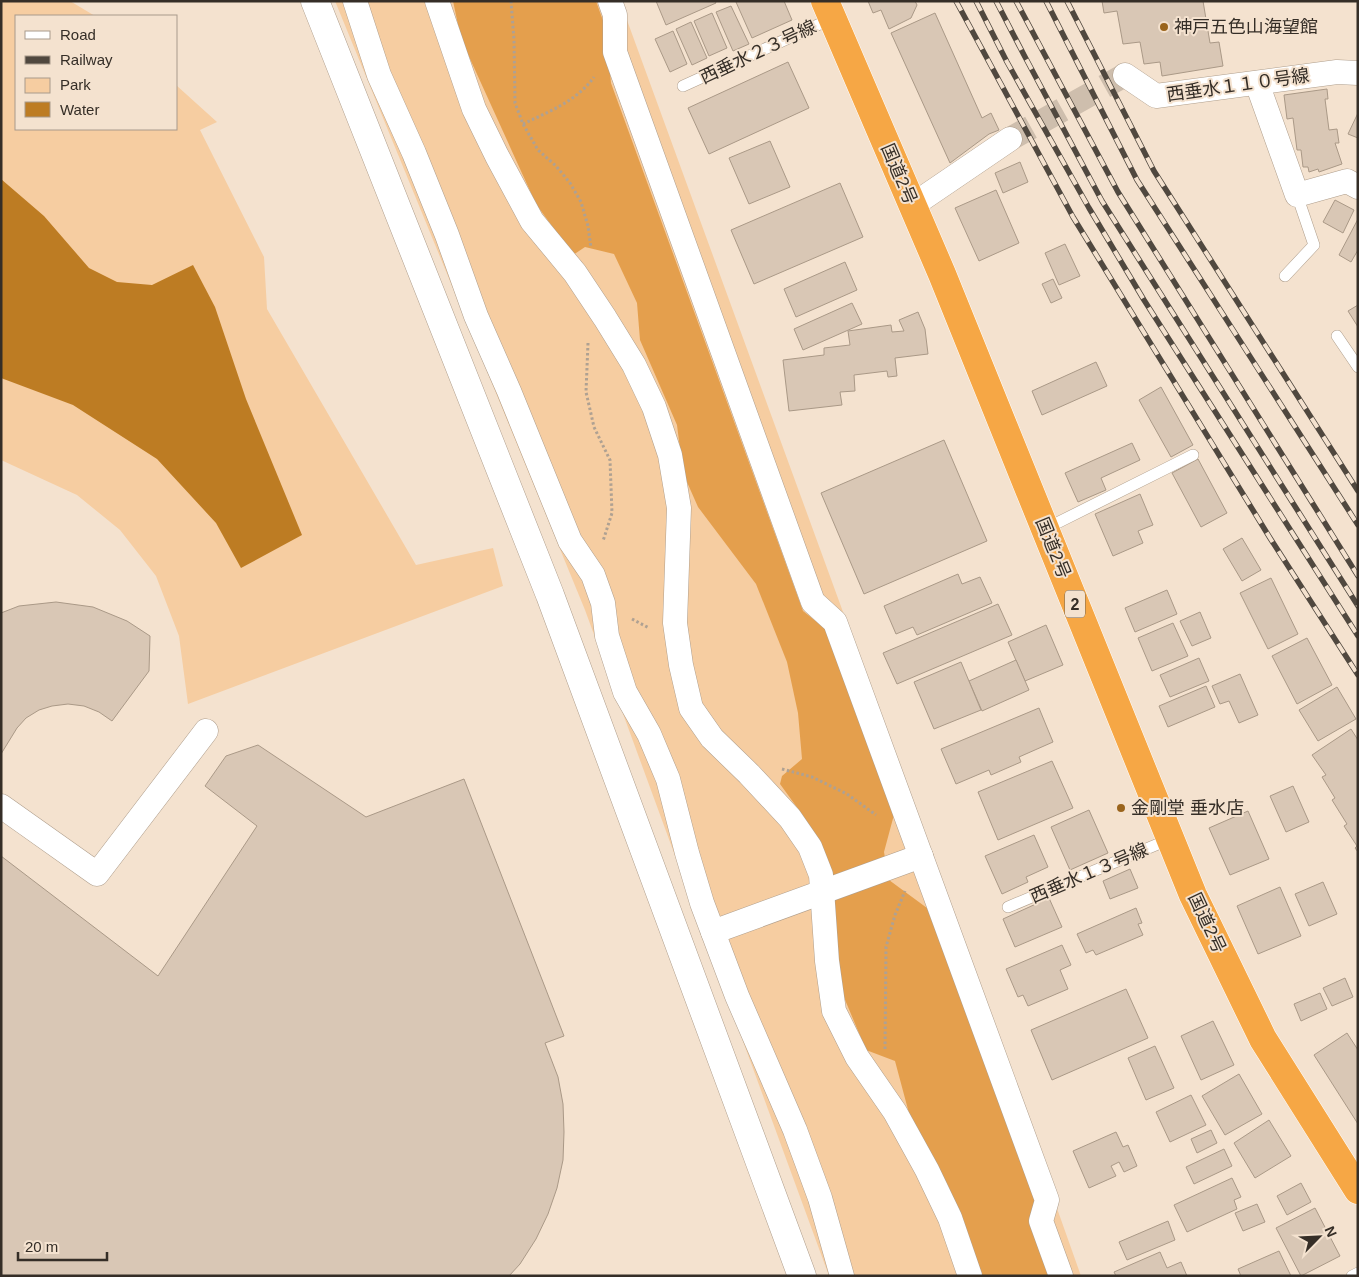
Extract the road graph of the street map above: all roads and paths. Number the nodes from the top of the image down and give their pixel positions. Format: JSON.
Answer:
{"nodes":[{"id":1,"x":315,"y":1,"type":"edge"},
{"id":2,"x":355,"y":1,"type":"edge"},
{"id":3,"x":437,"y":1,"type":"edge"},
{"id":4,"x":511,"y":1,"type":"edge"},
{"id":5,"x":610,"y":1,"type":"edge"},
{"id":6,"x":829,"y":10,"type":"edge"},
{"id":7,"x":615,"y":52,"type":"junction"},
{"id":8,"x":1358,"y":73,"type":"edge"},
{"id":9,"x":1125,"y":75,"type":"dead end"},
{"id":10,"x":1257,"y":83,"type":"junction"},
{"id":11,"x":683,"y":86,"type":"dead end"},
{"id":12,"x":523,"y":124,"type":"junction"},
{"id":13,"x":1010,"y":139,"type":"tunnel mouth"},
{"id":14,"x":1358,"y":187,"type":"edge"},
{"id":15,"x":1297,"y":195,"type":"junction"},
{"id":16,"x":913,"y":205,"type":"junction"},
{"id":17,"x":1285,"y":276,"type":"dead end"},
{"id":18,"x":588,"y":282,"type":"junction"},
{"id":19,"x":588,"y":327,"type":"joint"},
{"id":20,"x":1336,"y":336,"type":"dead end"},
{"id":21,"x":1358,"y":367,"type":"edge"},
{"id":22,"x":1193,"y":455,"type":"dead end"},
{"id":23,"x":1045,"y":529,"type":"junction"},
{"id":24,"x":592,"y":575,"type":"junction"},
{"id":25,"x":206,"y":731,"type":"dead end"},
{"id":26,"x":749,"y":774,"type":"junction"},
{"id":27,"x":1,"y":806,"type":"edge"},
{"id":28,"x":879,"y":817,"type":"dead end"},
{"id":29,"x":1170,"y":839,"type":"junction"},
{"id":30,"x":921,"y":856,"type":"junction"},
{"id":31,"x":822,"y":892,"type":"junction"},
{"id":32,"x":1008,"y":906,"type":"dead end"},
{"id":33,"x":713,"y":932,"type":"junction"},
{"id":34,"x":885,"y":1051,"type":"dead end"},
{"id":35,"x":1358,"y":1190,"type":"edge"},
{"id":36,"x":1358,"y":1273,"type":"edge"},
{"id":37,"x":802,"y":1276,"type":"edge"},
{"id":38,"x":842,"y":1276,"type":"edge"},
{"id":39,"x":970,"y":1276,"type":"edge"},
{"id":40,"x":1061,"y":1276,"type":"edge"},
{"id":41,"x":1352,"y":1276,"type":"edge"}],
"edges":[{"from":1,"to":37,"type":"street"},
{"from":2,"to":24,"type":"street"},
{"from":3,"to":18,"type":"street"},
{"from":4,"to":12,"type":"path"},
{"from":5,"to":7,"type":"street"},
{"from":6,"to":11,"type":"lane","name":"西垂水２３号線"},
{"from":6,"to":16,"type":"highway","name":"国道2号","number":"2"},
{"from":7,"to":12,"type":"path"},
{"from":7,"to":30,"type":"street"},
{"from":8,"to":10,"type":"street","name":"西垂水１１０号線"},
{"from":9,"to":10,"type":"street","name":"西垂水１１０号線"},
{"from":10,"to":15,"type":"street"},
{"from":12,"to":18,"type":"path"},
{"from":13,"to":16,"type":"street"},
{"from":14,"to":15,"type":"street"},
{"from":15,"to":17,"type":"lane"},
{"from":16,"to":23,"type":"highway","name":"国道2号","number":"2"},
{"from":18,"to":19,"type":"street"},
{"from":18,"to":26,"type":"street"},
{"from":19,"to":24,"type":"path"},
{"from":20,"to":21,"type":"lane"},
{"from":22,"to":23,"type":"lane"},
{"from":23,"to":29,"type":"highway","name":"国道2号","number":"2"},
{"from":24,"to":33,"type":"street"},
{"from":25,"to":27,"type":"street"},
{"from":26,"to":28,"type":"path"},
{"from":26,"to":31,"type":"street"},
{"from":29,"to":32,"type":"lane","name":"西垂水１３号線"},
{"from":29,"to":35,"type":"highway","name":"国道2号","number":"2"},
{"from":30,"to":31,"type":"street"},
{"from":30,"to":34,"type":"path"},
{"from":30,"to":40,"type":"street"},
{"from":31,"to":33,"type":"street"},
{"from":31,"to":39,"type":"street"},
{"from":33,"to":38,"type":"street"},
{"from":36,"to":41,"type":"lane"}]}
